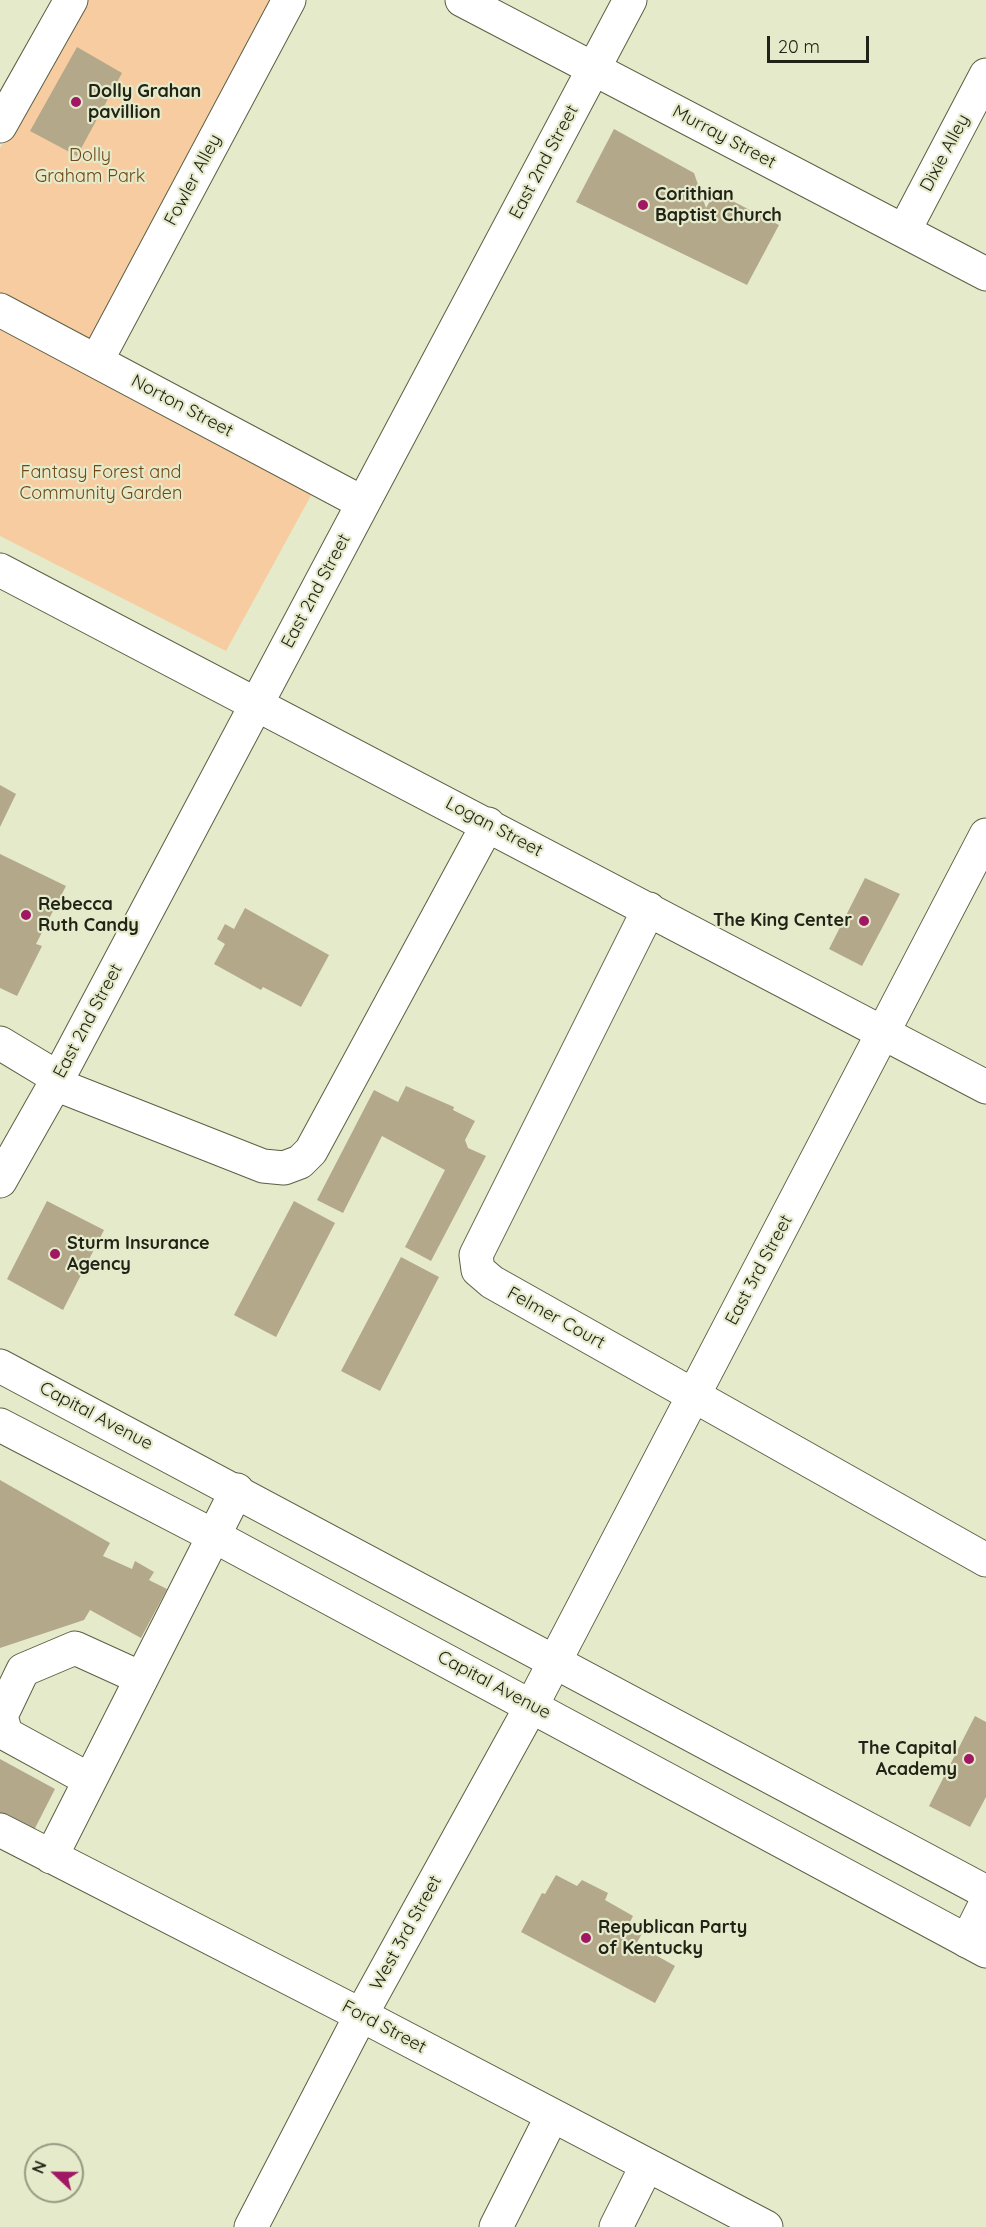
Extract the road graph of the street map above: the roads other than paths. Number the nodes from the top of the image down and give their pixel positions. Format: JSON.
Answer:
{"nodes":[{"id":1,"x":71,"y":0,"type":"edge"},
{"id":2,"x":290,"y":0,"type":"edge"},
{"id":3,"x":462,"y":0,"type":"edge"},
{"id":4,"x":630,"y":0,"type":"edge"},
{"id":5,"x":593,"y":69,"type":"junction"},
{"id":6,"x":986,"y":75,"type":"edge"},
{"id":7,"x":0,"y":126,"type":"edge"},
{"id":8,"x":904,"y":231,"type":"junction"},
{"id":9,"x":986,"y":274,"type":"edge"},
{"id":10,"x":0,"y":310,"type":"edge"},
{"id":11,"x":97,"y":360,"type":"junction"},
{"id":12,"x":363,"y":502,"type":"junction"},
{"id":13,"x":0,"y":570,"type":"edge"},
{"id":14,"x":257,"y":702,"type":"junction"},
{"id":15,"x":488,"y":824,"type":"junction"},
{"id":16,"x":986,"y":835,"type":"edge"},
{"id":17,"x":649,"y":909,"type":"junction"},
{"id":18,"x":883,"y":1032,"type":"junction"},
{"id":19,"x":0,"y":1043,"type":"edge"},
{"id":20,"x":56,"y":1081,"type":"junction"},
{"id":21,"x":986,"y":1086,"type":"edge"},
{"id":22,"x":0,"y":1181,"type":"edge"},
{"id":23,"x":0,"y":1366,"type":"edge"},
{"id":24,"x":694,"y":1395,"type":"junction"},
{"id":25,"x":0,"y":1425,"type":"edge"},
{"id":26,"x":237,"y":1490,"type":"junction"},
{"id":27,"x":214,"y":1536,"type":"junction"},
{"id":28,"x":986,"y":1560,"type":"edge"},
{"id":29,"x":555,"y":1660,"type":"junction"},
{"id":30,"x":141,"y":1678,"type":"junction"},
{"id":31,"x":532,"y":1705,"type":"junction"},
{"id":32,"x":90,"y":1779,"type":"junction"},
{"id":33,"x":0,"y":1830,"type":"edge"},
{"id":34,"x":51,"y":1857,"type":"junction"},
{"id":35,"x":986,"y":1892,"type":"edge"},
{"id":36,"x":986,"y":1904,"type":"edge"},
{"id":37,"x":976,"y":1946,"type":"edge"},
{"id":38,"x":361,"y":2014,"type":"junction"},
{"id":39,"x":552,"y":2116,"type":"junction"},
{"id":40,"x":647,"y":2165,"type":"junction"},
{"id":41,"x":251,"y":2227,"type":"edge"},
{"id":42,"x":496,"y":2227,"type":"edge"},
{"id":43,"x":616,"y":2227,"type":"edge"},
{"id":44,"x":766,"y":2227,"type":"edge"}],
"edges":[{"from":1,"to":7,"type":"street"},
{"from":2,"to":11,"type":"street","name":"Fowler Alley"},
{"from":3,"to":5,"type":"street","name":"Murray Street"},
{"from":4,"to":5,"type":"street","name":"East 2nd Street"},
{"from":5,"to":8,"type":"street","name":"Murray Street"},
{"from":5,"to":12,"type":"street","name":"East 2nd Street"},
{"from":6,"to":8,"type":"street","name":"Dixie Alley"},
{"from":8,"to":9,"type":"street","name":"Murray Street"},
{"from":10,"to":11,"type":"street","name":"Norton Street"},
{"from":11,"to":12,"type":"street","name":"Norton Street"},
{"from":12,"to":14,"type":"street","name":"East 2nd Street"},
{"from":13,"to":14,"type":"street","name":"Logan Street"},
{"from":14,"to":15,"type":"street","name":"Logan Street"},
{"from":14,"to":20,"type":"street","name":"East 2nd Street"},
{"from":15,"to":17,"type":"street","name":"Logan Street"},
{"from":15,"to":20,"type":"street"},
{"from":16,"to":18,"type":"street","name":"East 3rd Street"},
{"from":17,"to":18,"type":"street","name":"Logan Street"},
{"from":17,"to":24,"type":"street","name":"Felmer Court"},
{"from":18,"to":21,"type":"street","name":"Logan Street"},
{"from":18,"to":24,"type":"street","name":"East 3rd Street"},
{"from":19,"to":20,"type":"street"},
{"from":20,"to":22,"type":"street","name":"East 2nd Street"},
{"from":23,"to":26,"type":"street","name":"Capital Avenue"},
{"from":24,"to":28,"type":"street","name":"Felmer Court"},
{"from":24,"to":29,"type":"street","name":"East 3rd Street"},
{"from":25,"to":27,"type":"street","name":"Capital Avenue"},
{"from":26,"to":27,"type":"street"},
{"from":26,"to":29,"type":"street","name":"Capital Avenue"},
{"from":27,"to":30,"type":"street"},
{"from":27,"to":31,"type":"street","name":"Capital Avenue"},
{"from":29,"to":31,"type":"street","name":"East 3rd Street"},
{"from":29,"to":35,"type":"street","name":"Capital Avenue"},
{"from":30,"to":32,"type":"street"},
{"from":30,"to":32,"type":"street"},
{"from":31,"to":37,"type":"street","name":"Capital Avenue"},
{"from":31,"to":38,"type":"street","name":"West 3rd Street"},
{"from":32,"to":34,"type":"street"},
{"from":33,"to":34,"type":"street","name":"Ford Street"},
{"from":34,"to":38,"type":"street","name":"Ford Street"},
{"from":36,"to":37,"type":"street"},
{"from":38,"to":39,"type":"street","name":"Ford Street"},
{"from":38,"to":41,"type":"street","name":"West 3rd Street"},
{"from":39,"to":40,"type":"street","name":"Ford Street"},
{"from":39,"to":42,"type":"street"},
{"from":40,"to":43,"type":"street"},
{"from":40,"to":44,"type":"street","name":"Ford Street"}]}
